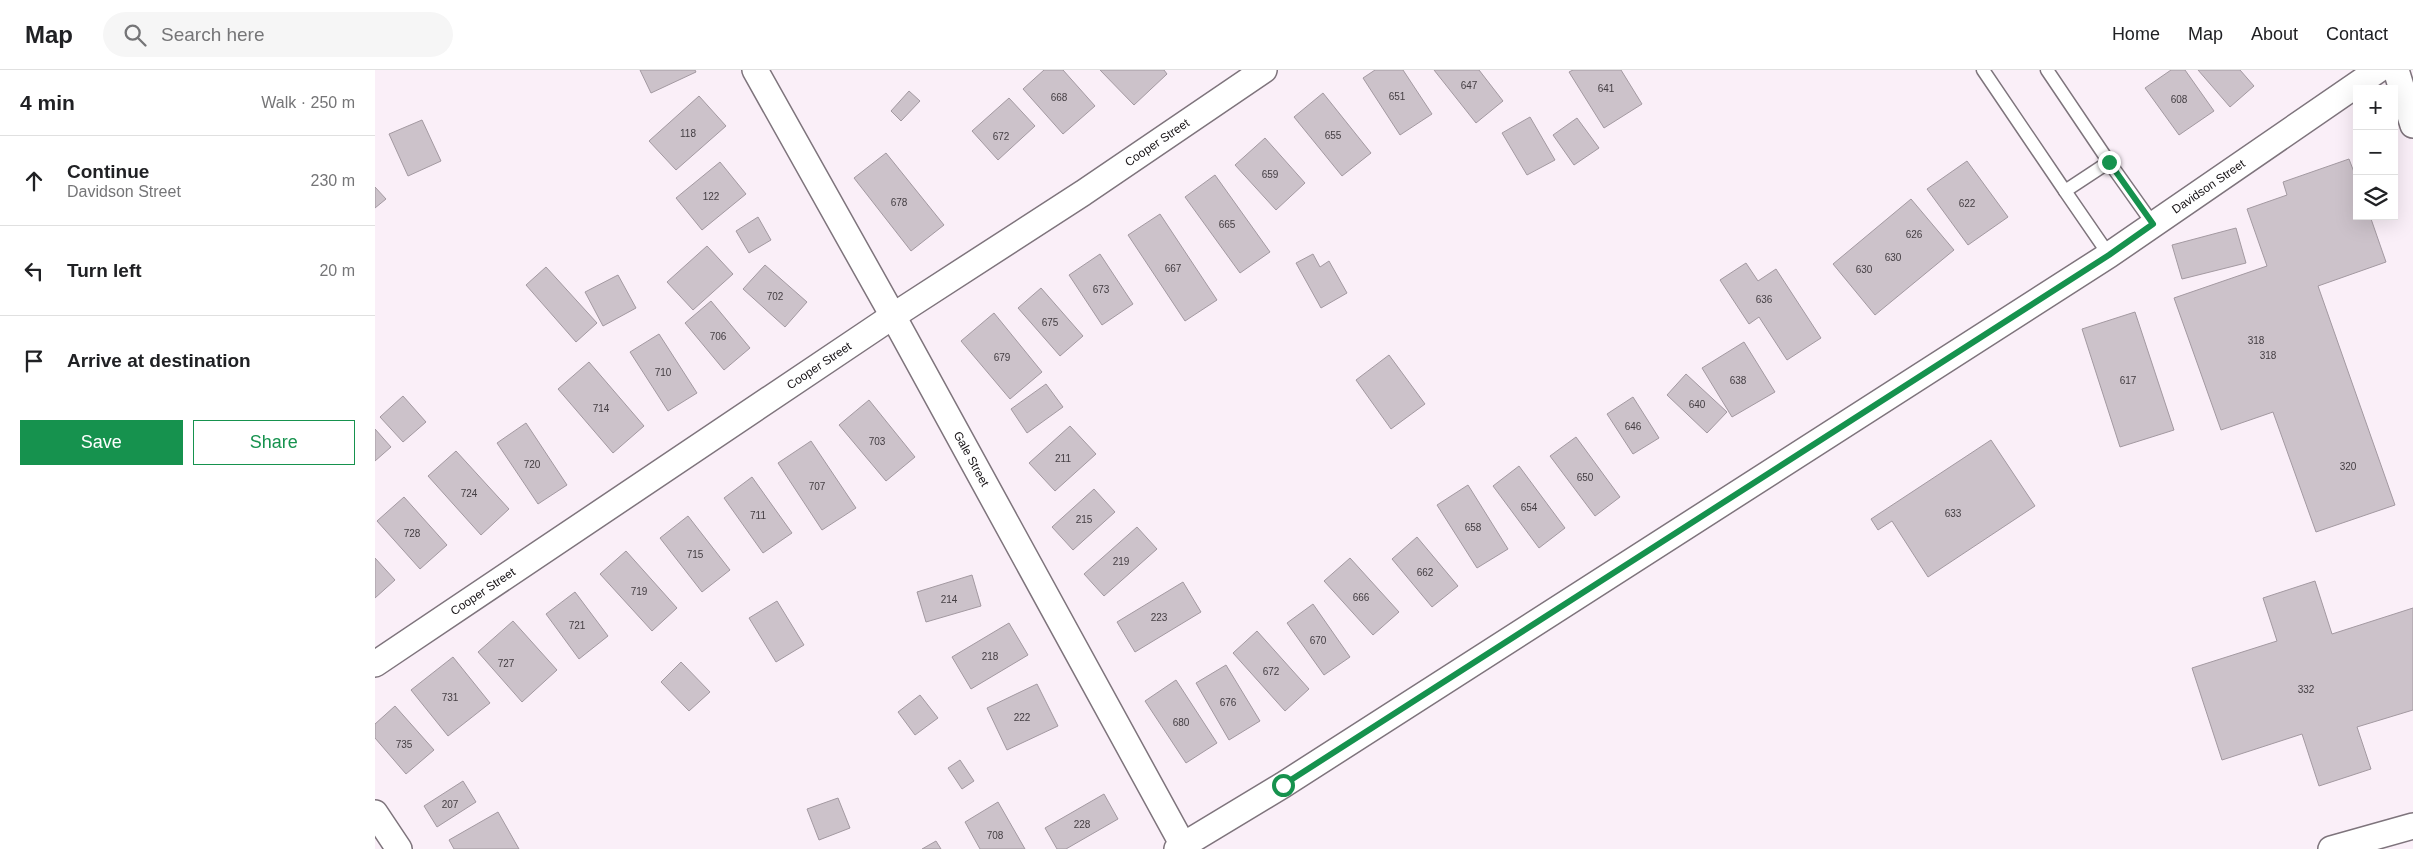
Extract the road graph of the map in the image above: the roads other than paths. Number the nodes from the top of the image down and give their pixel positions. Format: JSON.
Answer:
{"nodes":[{"id":1,"x":755,"y":70,"type":"edge"},
{"id":2,"x":1264,"y":70,"type":"edge"},
{"id":3,"x":1983,"y":70,"type":"edge"},
{"id":4,"x":2047,"y":70,"type":"edge"},
{"id":5,"x":2378,"y":70,"type":"edge"},
{"id":6,"x":2396,"y":70,"type":"edge"},
{"id":7,"x":2413,"y":125,"type":"edge"},
{"id":8,"x":2109,"y":162,"type":"junction"},
{"id":9,"x":2065,"y":191,"type":"junction"},
{"id":10,"x":2153,"y":224,"type":"junction"},
{"id":11,"x":2109,"y":255,"type":"junction"},
{"id":12,"x":893,"y":316,"type":"junction"},
{"id":13,"x":375,"y":664,"type":"edge"},
{"id":14,"x":375,"y":813,"type":"edge"},
{"id":15,"x":2413,"y":826,"type":"edge"},
{"id":16,"x":1182,"y":848,"type":"edge"},
{"id":17,"x":399,"y":849,"type":"edge"},
{"id":18,"x":2331,"y":849,"type":"edge"}],
"edges":[{"from":1,"to":12,"type":"street","name":"Gale Street"},
{"from":2,"to":12,"type":"street","name":"Cooper Street"},
{"from":3,"to":9,"type":"lane"},
{"from":4,"to":8,"type":"lane"},
{"from":5,"to":10,"type":"street","name":"Davidson Street"},
{"from":6,"to":7,"type":"street"},
{"from":8,"to":9,"type":"lane"},
{"from":8,"to":10,"type":"lane"},
{"from":9,"to":11,"type":"lane"},
{"from":10,"to":11,"type":"street","name":"Davidson Street"},
{"from":11,"to":16,"type":"street","name":"Davidson Street"},
{"from":12,"to":13,"type":"street","name":"Cooper Street"},
{"from":12,"to":16,"type":"street","name":"Gale Street"},
{"from":14,"to":17,"type":"street"},
{"from":15,"to":18,"type":"street"}]}
